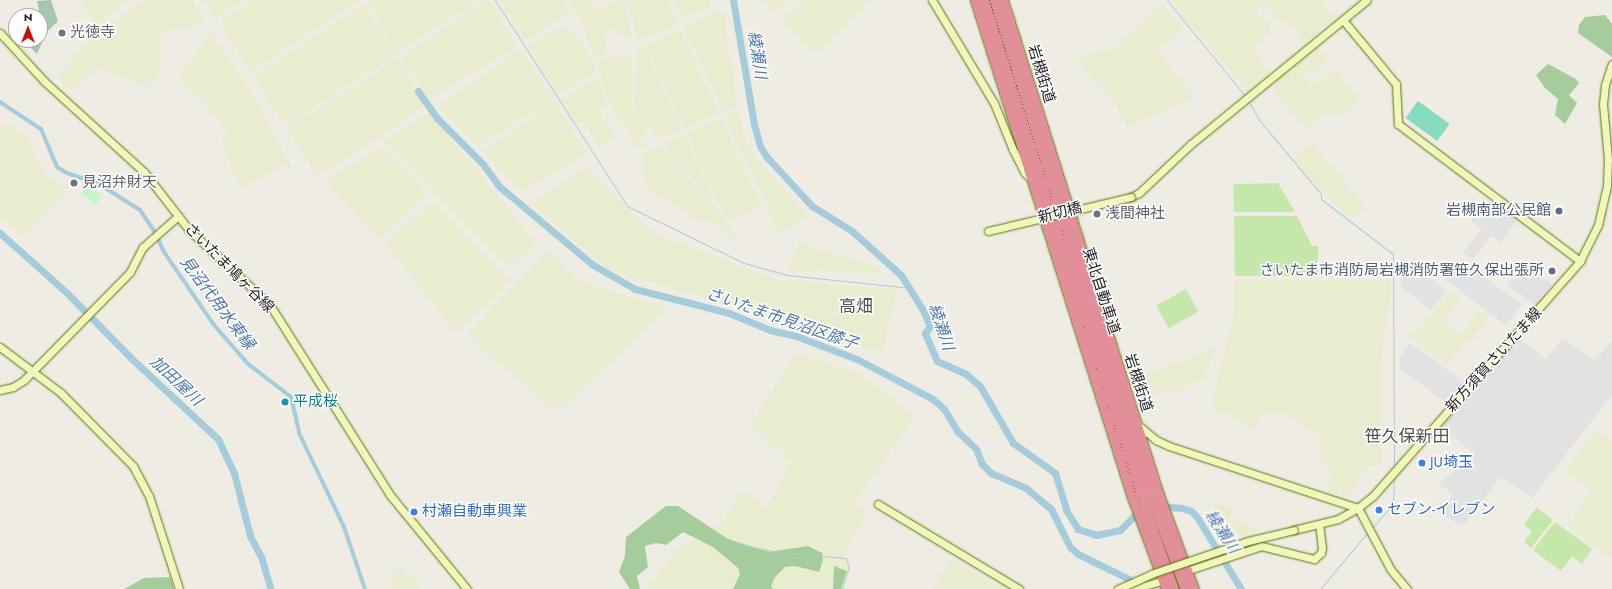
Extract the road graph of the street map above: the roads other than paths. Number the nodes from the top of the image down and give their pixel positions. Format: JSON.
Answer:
{"nodes":[{"id":1,"x":932,"y":0,"type":"edge"},
{"id":2,"x":976,"y":0,"type":"edge"},
{"id":3,"x":984,"y":0,"type":"edge"},
{"id":4,"x":994,"y":0,"type":"edge"},
{"id":5,"x":1003,"y":0,"type":"edge"},
{"id":6,"x":1367,"y":0,"type":"edge"},
{"id":7,"x":1343,"y":20,"type":"junction"},
{"id":8,"x":0,"y":33,"type":"edge"},
{"id":9,"x":1612,"y":64,"type":"edge"},
{"id":10,"x":1032,"y":180,"type":"junction"},
{"id":11,"x":178,"y":216,"type":"junction"},
{"id":12,"x":988,"y":230,"type":"dead end"},
{"id":13,"x":1580,"y":261,"type":"junction"},
{"id":14,"x":0,"y":347,"type":"edge"},
{"id":15,"x":34,"y":370,"type":"junction"},
{"id":16,"x":0,"y":390,"type":"edge"},
{"id":17,"x":1137,"y":424,"type":"junction"},
{"id":18,"x":1146,"y":496,"type":"junction"},
{"id":19,"x":878,"y":504,"type":"dead end"},
{"id":20,"x":1358,"y":508,"type":"junction"},
{"id":21,"x":1319,"y":525,"type":"junction"},
{"id":22,"x":1186,"y":571,"type":"junction"},
{"id":23,"x":1164,"y":585,"type":"edge"},
{"id":24,"x":179,"y":589,"type":"edge"},
{"id":25,"x":467,"y":589,"type":"edge"},
{"id":26,"x":1019,"y":589,"type":"edge"},
{"id":27,"x":1118,"y":589,"type":"edge"},
{"id":28,"x":1132,"y":589,"type":"edge"},
{"id":29,"x":1174,"y":589,"type":"edge"},
{"id":30,"x":1184,"y":589,"type":"edge"},
{"id":31,"x":1194,"y":589,"type":"edge"},
{"id":32,"x":1407,"y":589,"type":"edge"}],
"edges":[{"from":1,"to":10,"type":"street"},
{"from":2,"to":10,"type":"highway","name":"岩槻街道"},
{"from":3,"to":18,"type":"highway","name":"東北自動車道"},
{"from":4,"to":18,"type":"highway","name":"東北自動車道"},
{"from":5,"to":17,"type":"highway","name":"岩槻街道"},
{"from":6,"to":7,"type":"street"},
{"from":7,"to":12,"type":"street","name":"新切橋","bridge":true},
{"from":7,"to":13,"type":"street"},
{"from":8,"to":11,"type":"street","name":"さいたま鳩ヶ谷線"},
{"from":9,"to":13,"type":"street","name":"新方須賀さいたま線"},
{"from":10,"to":18,"type":"highway","name":"岩槻街道"},
{"from":11,"to":15,"type":"street"},
{"from":11,"to":25,"type":"street","name":"さいたま鳩ヶ谷線"},
{"from":13,"to":20,"type":"street","name":"新方須賀さいたま線"},
{"from":14,"to":15,"type":"street"},
{"from":15,"to":16,"type":"street"},
{"from":15,"to":24,"type":"street"},
{"from":17,"to":18,"type":"highway","name":"岩槻街道"},
{"from":17,"to":20,"type":"street"},
{"from":18,"to":22,"type":"highway","name":"岩槻街道"},
{"from":18,"to":23,"type":"highway","name":"岩槻街道"},
{"from":18,"to":29,"type":"highway","name":"東北自動車道"},
{"from":18,"to":30,"type":"highway","name":"東北自動車道"},
{"from":19,"to":26,"type":"street"},
{"from":20,"to":21,"type":"street","name":"新方須賀さいたま線"},
{"from":20,"to":32,"type":"street"},
{"from":21,"to":22,"type":"street"},
{"from":21,"to":27,"type":"street","name":"新方須賀さいたま線","bridge":true},
{"from":22,"to":31,"type":"highway","name":"岩槻街道"},
{"from":23,"to":28,"type":"street"}]}
